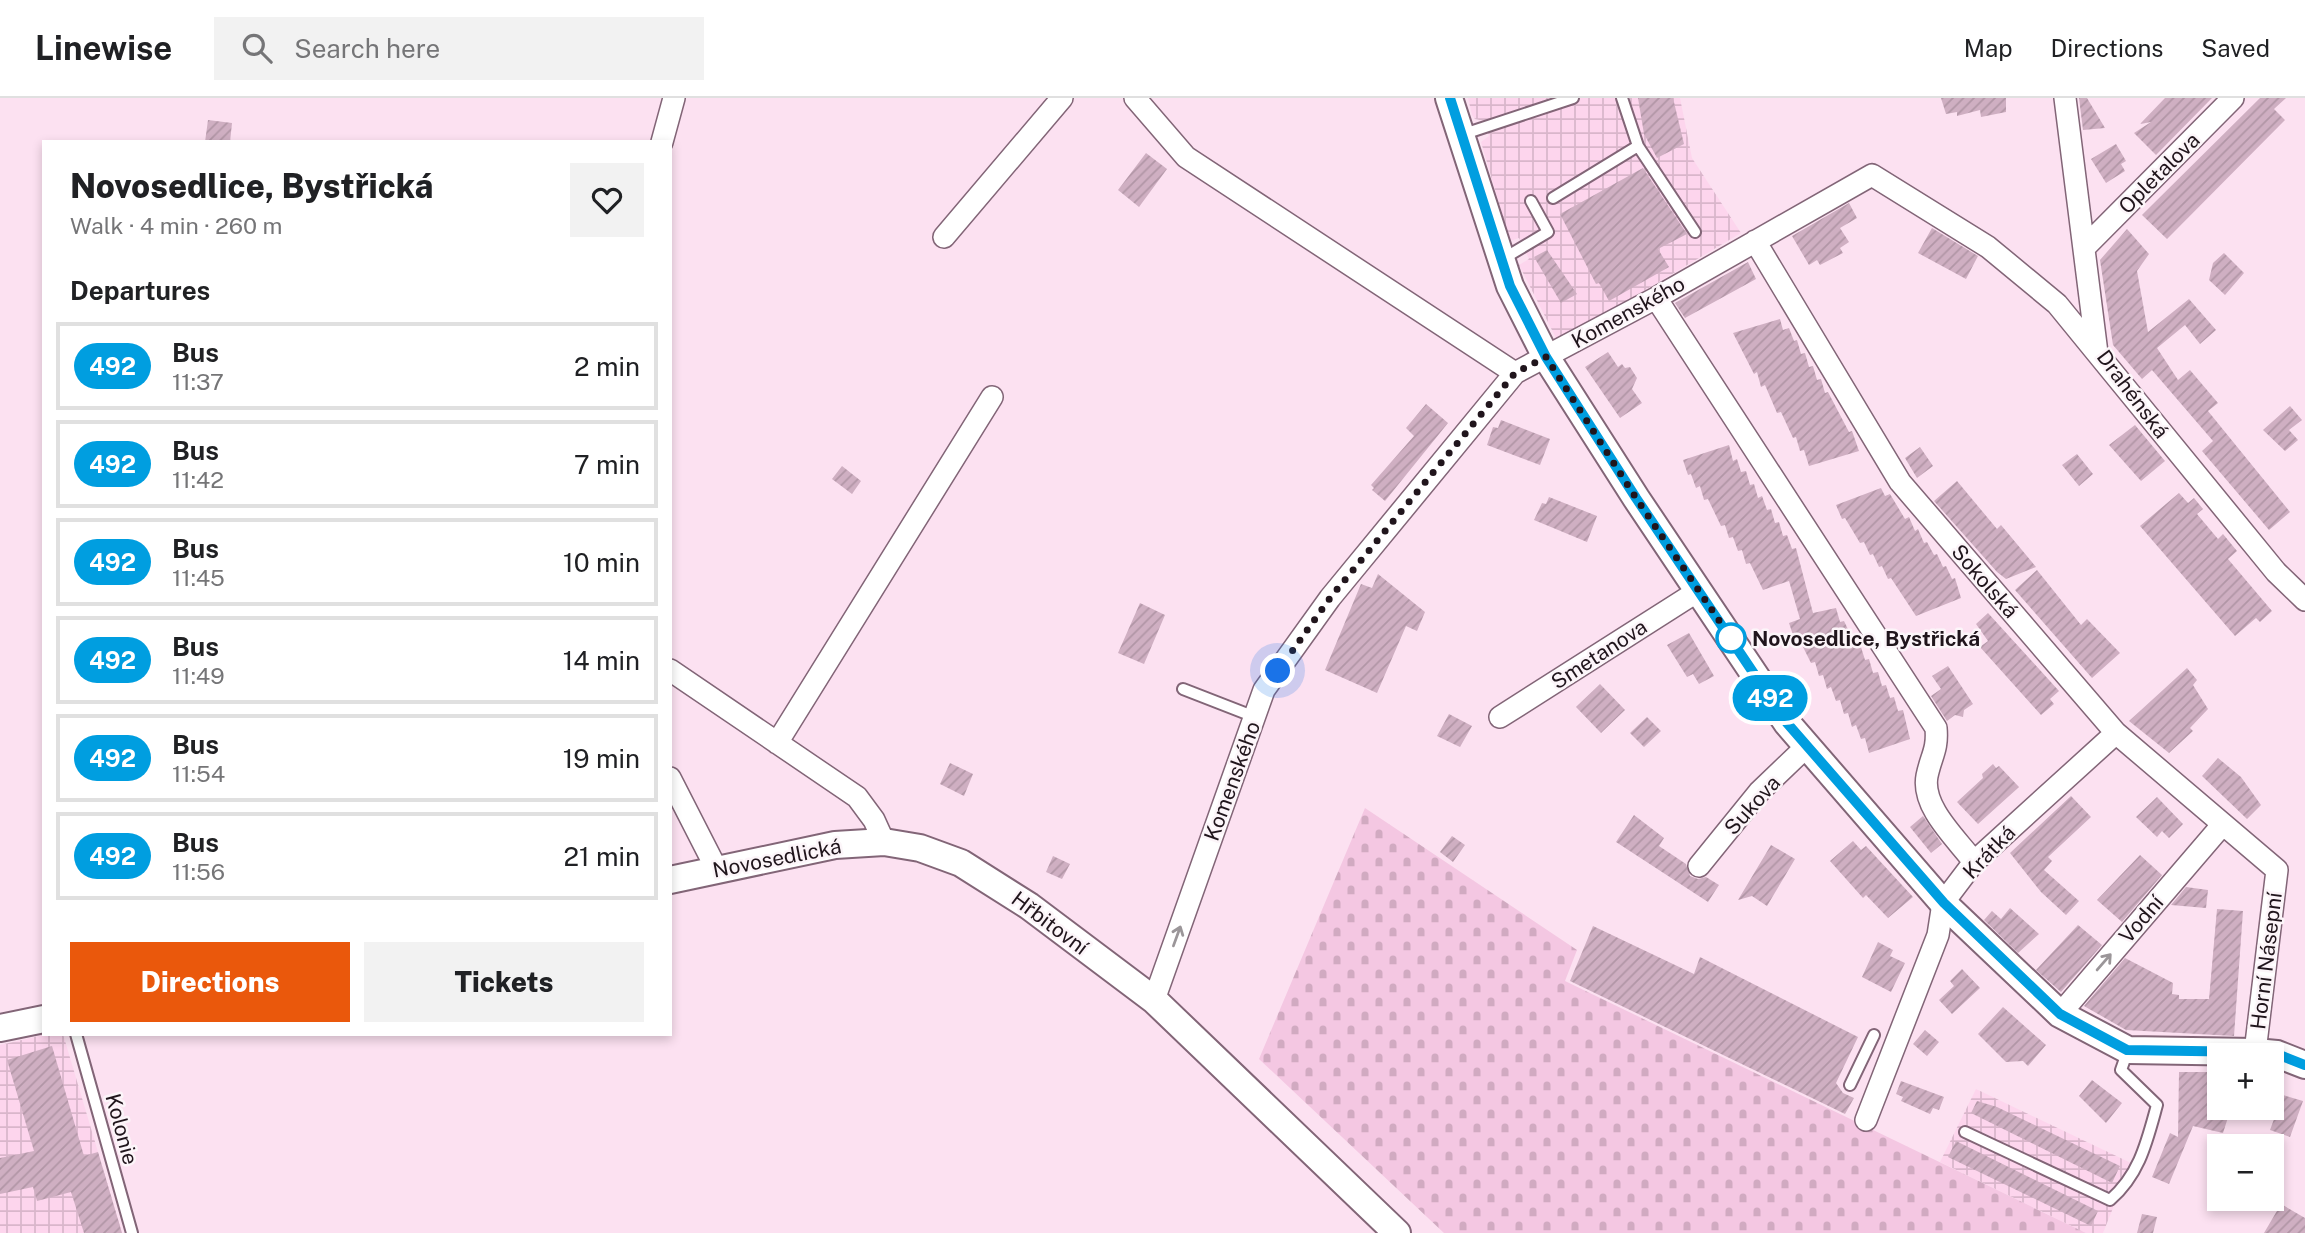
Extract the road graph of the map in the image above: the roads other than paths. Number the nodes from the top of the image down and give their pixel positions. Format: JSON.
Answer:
{"nodes":[{"id":1,"x":674,"y":98,"type":"edge"},
{"id":2,"x":1062,"y":98,"type":"edge"},
{"id":3,"x":1135,"y":98,"type":"edge"},
{"id":4,"x":1450,"y":98,"type":"edge"},
{"id":5,"x":1573,"y":98,"type":"edge"},
{"id":6,"x":1622,"y":98,"type":"edge"},
{"id":7,"x":2065,"y":98,"type":"edge"},
{"id":8,"x":2234,"y":98,"type":"edge"},
{"id":9,"x":1461,"y":135,"type":"junction"},
{"id":10,"x":663,"y":140,"type":"edge"},
{"id":11,"x":1638,"y":146,"type":"junction"},
{"id":12,"x":1553,"y":198,"type":"dead end"},
{"id":13,"x":1531,"y":201,"type":"dead end"},
{"id":14,"x":1695,"y":232,"type":"dead end"},
{"id":15,"x":944,"y":237,"type":"dead end"},
{"id":16,"x":1755,"y":241,"type":"junction"},
{"id":17,"x":2084,"y":248,"type":"junction"},
{"id":18,"x":1501,"y":260,"type":"junction"},
{"id":19,"x":1656,"y":298,"type":"junction"},
{"id":20,"x":2097,"y":353,"type":"junction"},
{"id":21,"x":1546,"y":357,"type":"junction"},
{"id":22,"x":1515,"y":373,"type":"junction"},
{"id":23,"x":992,"y":397,"type":"dead end"},
{"id":24,"x":1698,"y":591,"type":"junction"},
{"id":25,"x":2305,"y":600,"type":"edge"},
{"id":26,"x":672,"y":671,"type":"edge"},
{"id":27,"x":1183,"y":689,"type":"dead end"},
{"id":28,"x":1255,"y":717,"type":"junction"},
{"id":29,"x":1500,"y":717,"type":"dead end"},
{"id":30,"x":2116,"y":733,"type":"junction"},
{"id":31,"x":777,"y":743,"type":"junction"},
{"id":32,"x":1807,"y":746,"type":"junction"},
{"id":33,"x":672,"y":782,"type":"edge"},
{"id":34,"x":2223,"y":824,"type":"junction"},
{"id":35,"x":884,"y":842,"type":"junction"},
{"id":36,"x":1974,"y":862,"type":"junction"},
{"id":37,"x":1699,"y":866,"type":"dead end"},
{"id":38,"x":717,"y":870,"type":"junction"},
{"id":39,"x":2277,"y":870,"type":"joint"},
{"id":40,"x":672,"y":880,"type":"edge"},
{"id":41,"x":1944,"y":903,"type":"junction"},
{"id":42,"x":1154,"y":1000,"type":"junction"},
{"id":43,"x":2060,"y":1014,"type":"junction"},
{"id":44,"x":42,"y":1019,"type":"edge"},
{"id":45,"x":0,"y":1028,"type":"edge"},
{"id":46,"x":1874,"y":1035,"type":"dead end"},
{"id":47,"x":77,"y":1036,"type":"edge"},
{"id":48,"x":2256,"y":1043,"type":"edge"},
{"id":49,"x":2127,"y":1050,"type":"junction"},
{"id":50,"x":2207,"y":1051,"type":"edge"},
{"id":51,"x":2284,"y":1057,"type":"edge"},
{"id":52,"x":2305,"y":1065,"type":"edge"},
{"id":53,"x":1850,"y":1085,"type":"dead end"},
{"id":54,"x":1866,"y":1120,"type":"dead end"},
{"id":55,"x":1965,"y":1132,"type":"dead end"},
{"id":56,"x":132,"y":1233,"type":"edge"},
{"id":57,"x":1397,"y":1233,"type":"edge"}],
"edges":[{"from":1,"to":10,"type":"street"},
{"from":2,"to":15,"type":"street"},
{"from":3,"to":22,"type":"street"},
{"from":4,"to":9,"type":"street"},
{"from":5,"to":9,"type":"lane"},
{"from":6,"to":11,"type":"lane"},
{"from":7,"to":17,"type":"street","name":"Drahénská"},
{"from":8,"to":17,"type":"street","name":"Opletalova"},
{"from":9,"to":18,"type":"street"},
{"from":11,"to":12,"type":"lane"},
{"from":11,"to":14,"type":"lane"},
{"from":13,"to":18,"type":"lane"},
{"from":16,"to":19,"type":"street","name":"Komenského"},
{"from":16,"to":20,"type":"street","name":"Komenského"},
{"from":16,"to":30,"type":"street","name":"Sokolská"},
{"from":17,"to":20,"type":"street","name":"Drahénská"},
{"from":18,"to":21,"type":"street"},
{"from":19,"to":21,"type":"street","name":"Komenského"},
{"from":19,"to":36,"type":"street"},
{"from":20,"to":25,"type":"street","name":"Drahénská"},
{"from":21,"to":22,"type":"street","name":"Komenského"},
{"from":21,"to":24,"type":"street"},
{"from":22,"to":28,"type":"street","name":"Komenského"},
{"from":23,"to":31,"type":"street"},
{"from":24,"to":29,"type":"street","name":"Smetanova"},
{"from":24,"to":32,"type":"street"},
{"from":26,"to":31,"type":"street"},
{"from":27,"to":28,"type":"lane"},
{"from":42,"to":28,"type":"street","name":"Komenského","one_way":true},
{"from":30,"to":34,"type":"street","name":"Sokolská"},
{"from":30,"to":36,"type":"street","name":"Krátká"},
{"from":31,"to":35,"type":"street"},
{"from":32,"to":37,"type":"street","name":"Sukova"},
{"from":32,"to":41,"type":"street"},
{"from":33,"to":38,"type":"street"},
{"from":34,"to":39,"type":"street","name":"Sokolská"},
{"from":43,"to":34,"type":"street","name":"Vodní","one_way":true},
{"from":35,"to":38,"type":"street","name":"Novosedlická"},
{"from":35,"to":42,"type":"street","name":"Hřbitovní"},
{"from":36,"to":41,"type":"street","name":"Krátká"},
{"from":38,"to":40,"type":"street","name":"Novosedlická"},
{"from":39,"to":48,"type":"street","name":"Horní Násepní"},
{"from":41,"to":43,"type":"street"},
{"from":41,"to":54,"type":"street","name":"Krátká"},
{"from":42,"to":57,"type":"street","name":"Hřbitovní"},
{"from":43,"to":49,"type":"street"},
{"from":44,"to":45,"type":"street"},
{"from":46,"to":53,"type":"lane"},
{"from":47,"to":56,"type":"lane","name":"Kolonie"},
{"from":49,"to":50,"type":"street"},
{"from":49,"to":55,"type":"lane"},
{"from":51,"to":52,"type":"street"}]}
